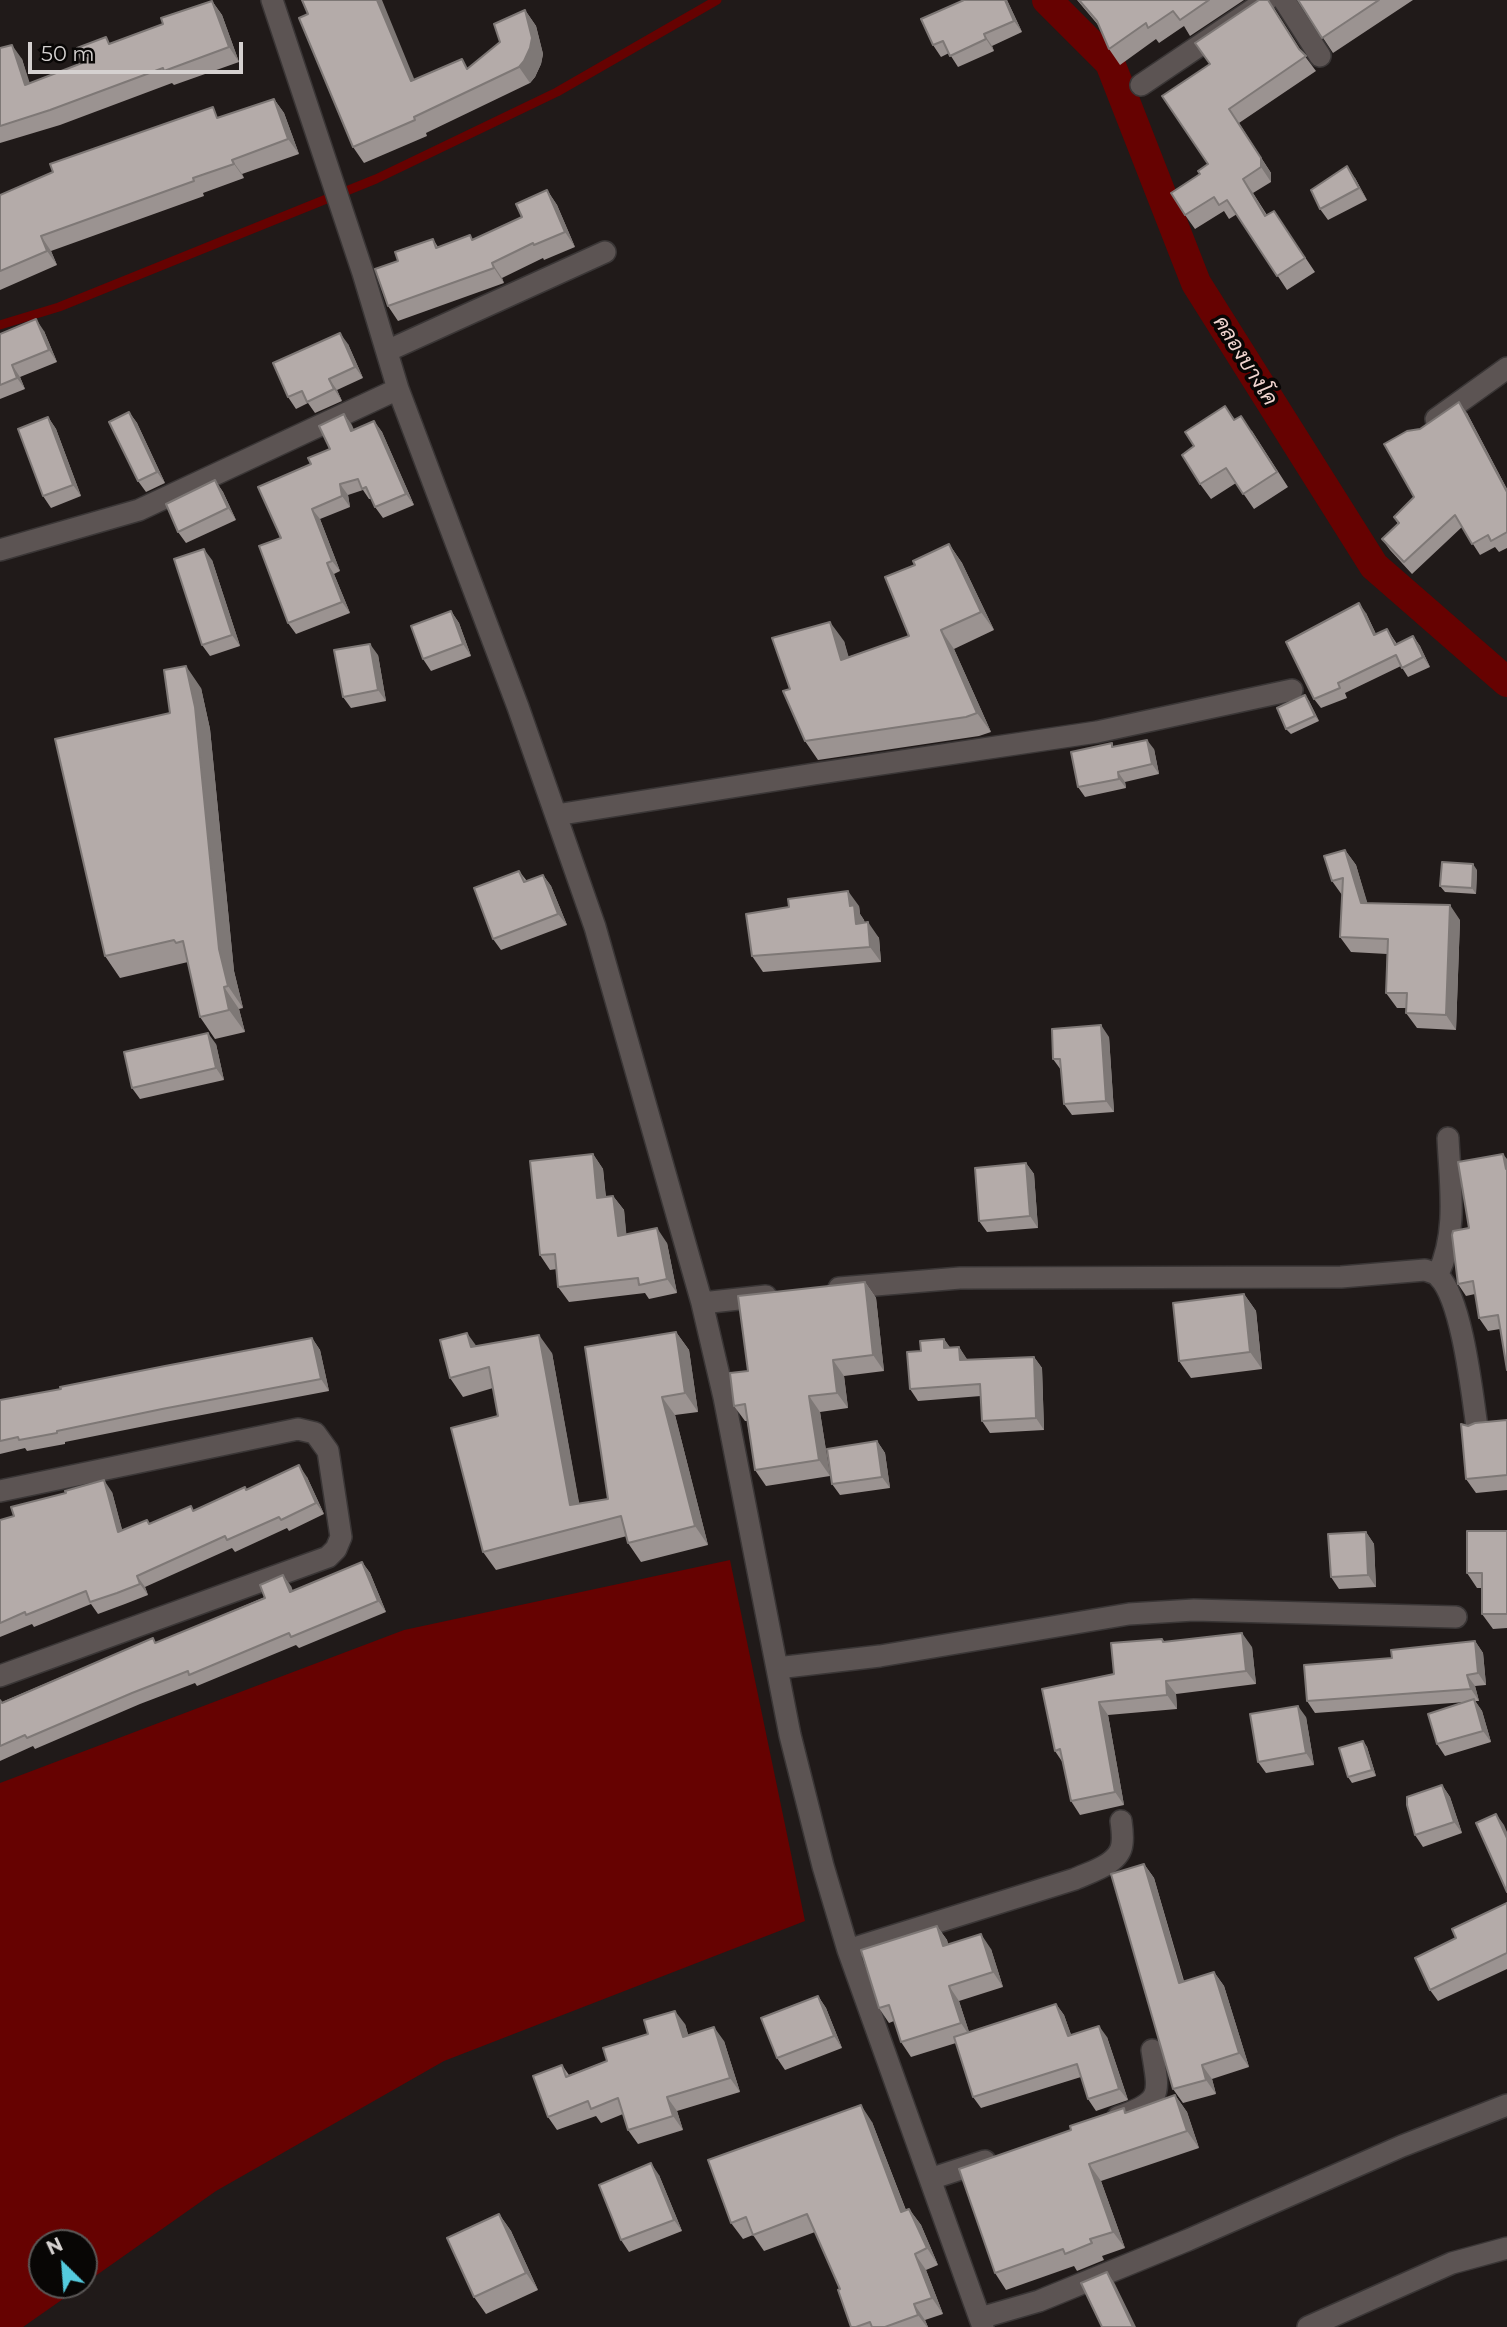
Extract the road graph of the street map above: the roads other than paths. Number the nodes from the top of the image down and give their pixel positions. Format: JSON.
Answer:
{"nodes":[{"id":1,"x":272,"y":0,"type":"edge"},
{"id":2,"x":1267,"y":0,"type":"edge"},
{"id":3,"x":1284,"y":0,"type":"edge"},
{"id":4,"x":1320,"y":56,"type":"edge"},
{"id":5,"x":1141,"y":85,"type":"dead end"},
{"id":6,"x":606,"y":252,"type":"dead end"},
{"id":7,"x":387,"y":351,"type":"junction"},
{"id":8,"x":1507,"y":368,"type":"edge"},
{"id":9,"x":398,"y":389,"type":"junction"},
{"id":10,"x":1420,"y":430,"type":"edge"},
{"id":11,"x":0,"y":550,"type":"edge"},
{"id":12,"x":1292,"y":690,"type":"dead end"},
{"id":13,"x":556,"y":815,"type":"junction"},
{"id":14,"x":1448,"y":1138,"type":"dead end"},
{"id":15,"x":1438,"y":1274,"type":"junction"},
{"id":16,"x":821,"y":1290,"type":"edge"},
{"id":17,"x":781,"y":1294,"type":"edge"},
{"id":18,"x":702,"y":1303,"type":"junction"},
{"id":19,"x":1477,"y":1427,"type":"edge"},
{"id":20,"x":0,"y":1491,"type":"edge"},
{"id":21,"x":1456,"y":1617,"type":"dead end"},
{"id":22,"x":777,"y":1668,"type":"junction"},
{"id":23,"x":0,"y":1676,"type":"edge"},
{"id":24,"x":1121,"y":1821,"type":"dead end"},
{"id":25,"x":849,"y":1950,"type":"junction"},
{"id":26,"x":1152,"y":2050,"type":"dead end"},
{"id":27,"x":1507,"y":2105,"type":"edge"},
{"id":28,"x":1095,"y":2124,"type":"edge"},
{"id":29,"x":1006,"y":2154,"type":"edge"},
{"id":30,"x":930,"y":2179,"type":"junction"},
{"id":31,"x":1507,"y":2248,"type":"edge"},
{"id":32,"x":982,"y":2323,"type":"edge"},
{"id":33,"x":1308,"y":2327,"type":"edge"}],
"edges":[{"from":1,"to":7,"type":"street"},
{"from":2,"to":5,"type":"street"},
{"from":3,"to":4,"type":"street"},
{"from":6,"to":7,"type":"street"},
{"from":7,"to":9,"type":"street"},
{"from":8,"to":10,"type":"street"},
{"from":9,"to":11,"type":"street"},
{"from":9,"to":13,"type":"street"},
{"from":12,"to":13,"type":"street"},
{"from":13,"to":18,"type":"street"},
{"from":14,"to":15,"type":"street"},
{"from":15,"to":16,"type":"street"},
{"from":15,"to":19,"type":"street"},
{"from":17,"to":18,"type":"street"},
{"from":18,"to":22,"type":"street"},
{"from":20,"to":23,"type":"street"},
{"from":21,"to":22,"type":"street"},
{"from":22,"to":25,"type":"street"},
{"from":24,"to":25,"type":"street"},
{"from":25,"to":30,"type":"street"},
{"from":26,"to":28,"type":"street"},
{"from":27,"to":32,"type":"street"},
{"from":29,"to":30,"type":"street"},
{"from":30,"to":32,"type":"street"},
{"from":31,"to":33,"type":"street"}]}
